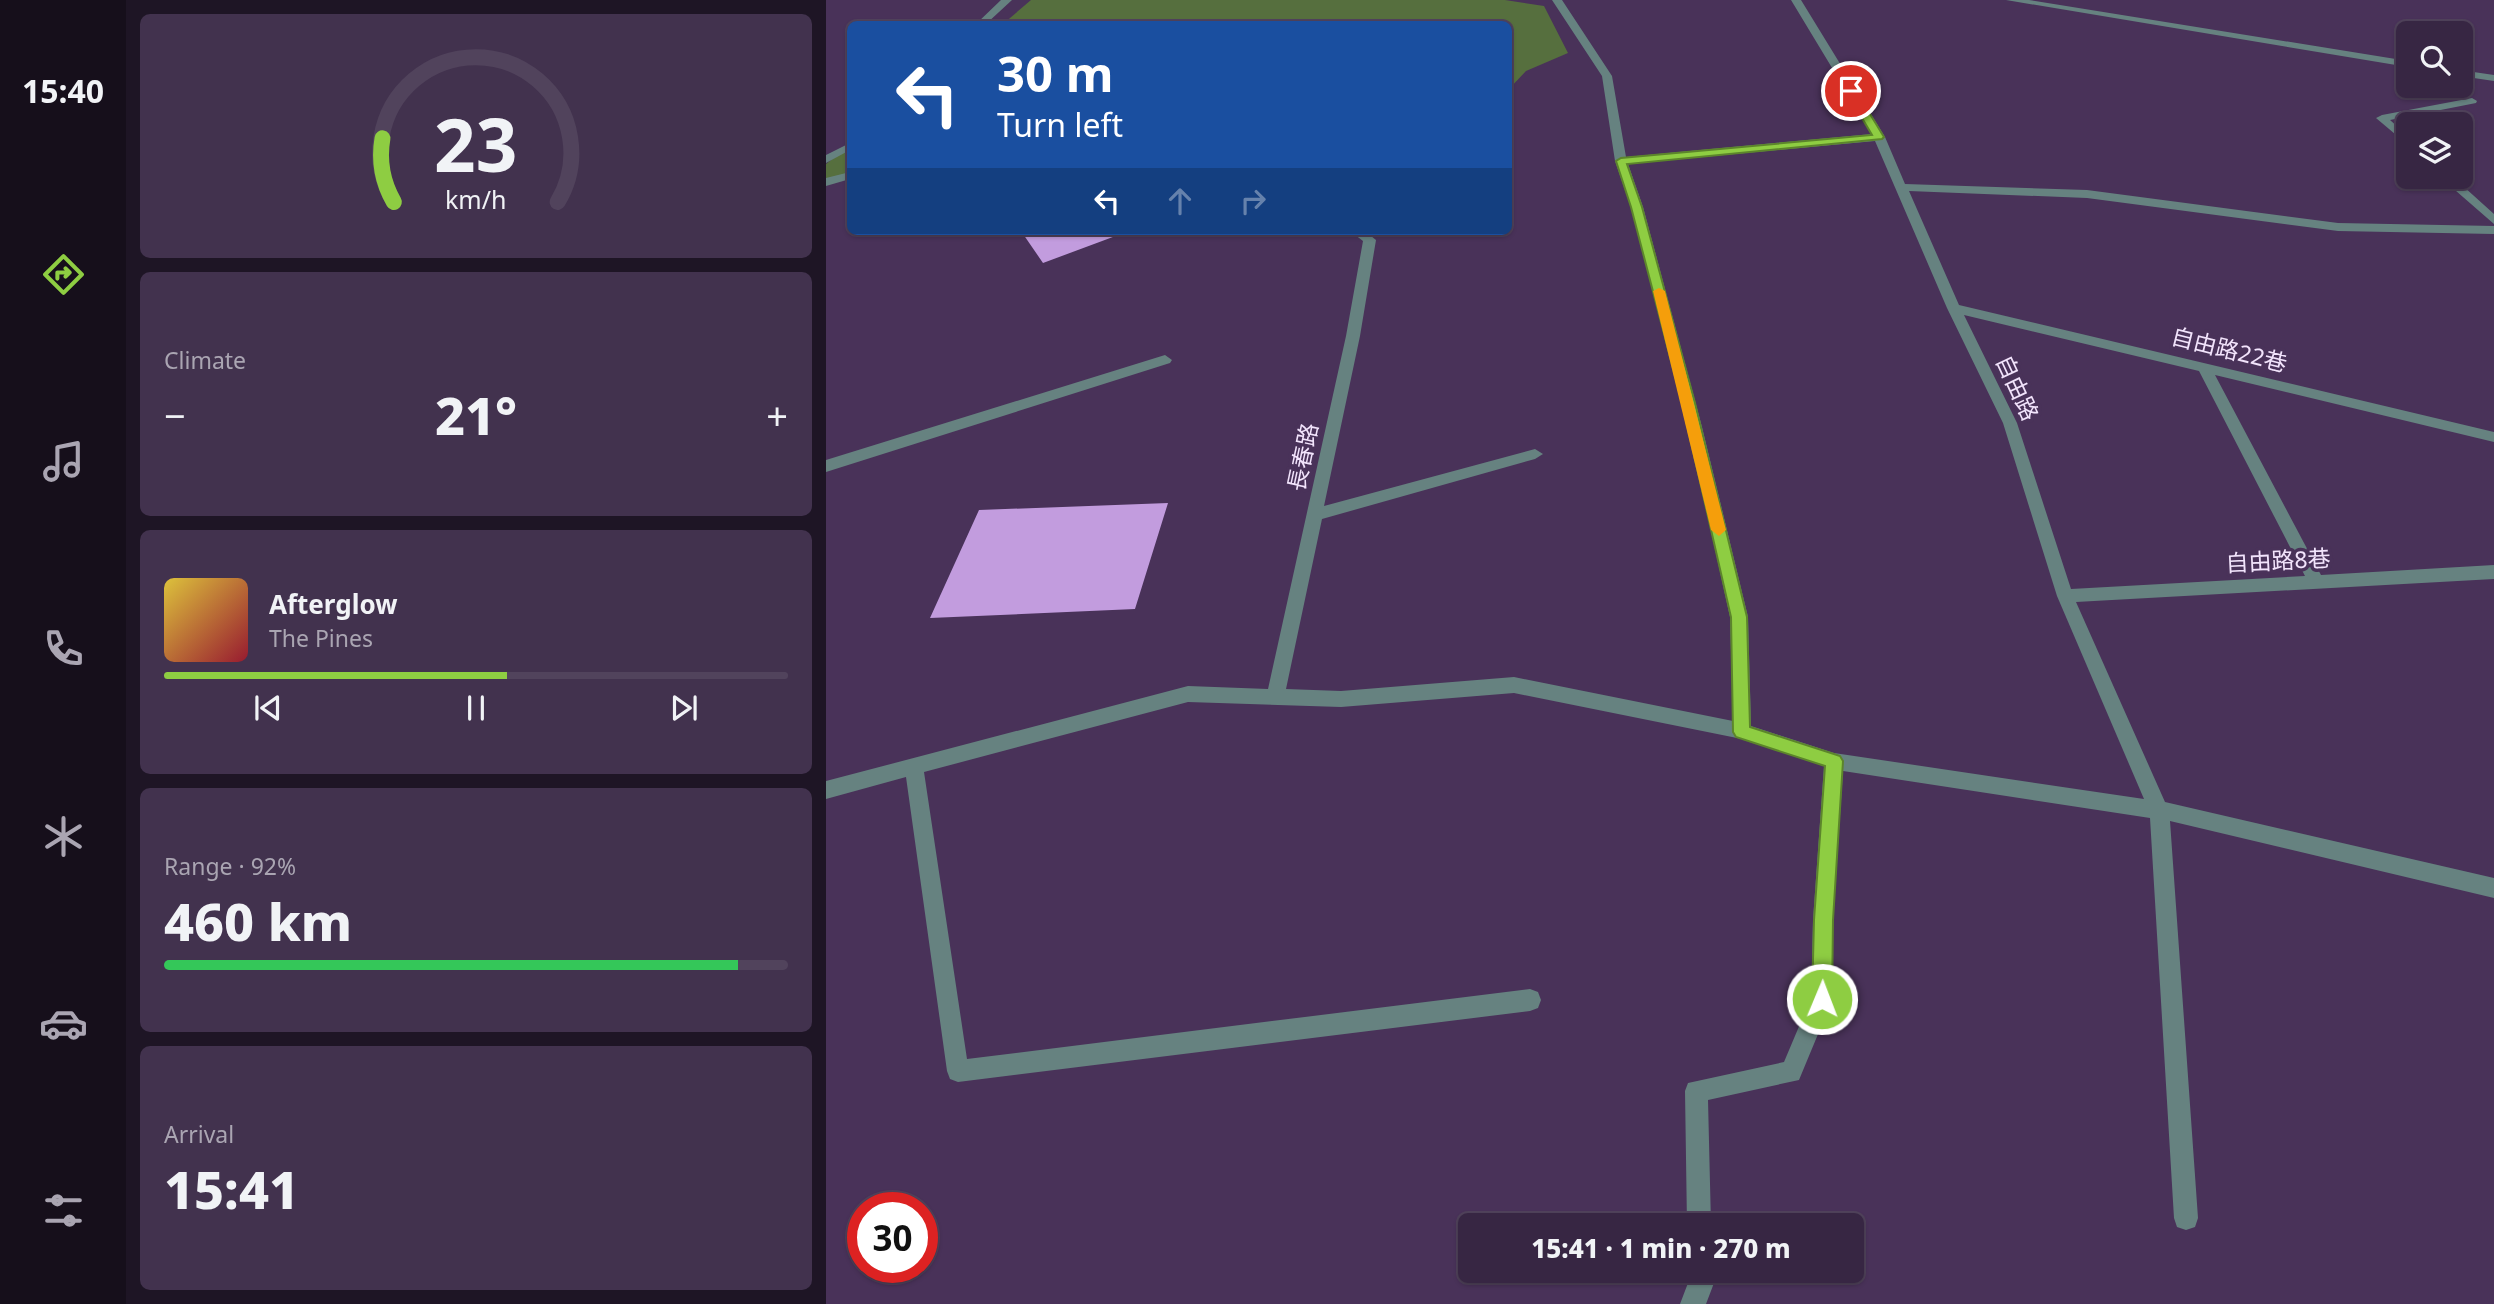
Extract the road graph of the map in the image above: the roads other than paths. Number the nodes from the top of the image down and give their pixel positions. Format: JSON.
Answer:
{"nodes":[{"id":1,"x":1007,"y":0,"type":"edge"},
{"id":2,"x":1558,"y":0,"type":"edge"},
{"id":3,"x":1796,"y":0,"type":"edge"},
{"id":4,"x":2011,"y":0,"type":"edge"},
{"id":5,"x":984,"y":21,"type":"edge"},
{"id":6,"x":2396,"y":62,"type":"edge"},
{"id":7,"x":2473,"y":75,"type":"edge"},
{"id":8,"x":2494,"y":78,"type":"edge"},
{"id":9,"x":2472,"y":101,"type":"dead end"},
{"id":10,"x":2414,"y":112,"type":"edge"},
{"id":11,"x":2396,"y":115,"type":"edge"},
{"id":12,"x":2396,"y":131,"type":"edge"},
{"id":13,"x":1878,"y":137,"type":"junction"},
{"id":14,"x":847,"y":148,"type":"edge"},
{"id":15,"x":826,"y":160,"type":"edge"},
{"id":16,"x":1621,"y":161,"type":"junction"},
{"id":17,"x":847,"y":177,"type":"edge"},
{"id":18,"x":826,"y":182,"type":"edge"},
{"id":19,"x":1901,"y":187,"type":"junction"},
{"id":20,"x":2459,"y":189,"type":"edge"},
{"id":21,"x":2494,"y":220,"type":"edge"},
{"id":22,"x":2494,"y":230,"type":"edge"},
{"id":23,"x":1362,"y":235,"type":"edge"},
{"id":24,"x":1954,"y":308,"type":"junction"},
{"id":25,"x":1166,"y":360,"type":"dead end"},
{"id":26,"x":2204,"y":367,"type":"junction"},
{"id":27,"x":2494,"y":437,"type":"edge"},
{"id":28,"x":1535,"y":454,"type":"dead end"},
{"id":29,"x":826,"y":466,"type":"edge"},
{"id":30,"x":1314,"y":515,"type":"junction"},
{"id":31,"x":2494,"y":572,"type":"edge"},
{"id":32,"x":2316,"y":582,"type":"junction"},
{"id":33,"x":2065,"y":596,"type":"junction"},
{"id":34,"x":1275,"y":698,"type":"junction"},
{"id":35,"x":1742,"y":732,"type":"junction"},
{"id":36,"x":1834,"y":761,"type":"junction"},
{"id":37,"x":914,"y":766,"type":"junction"},
{"id":38,"x":826,"y":790,"type":"edge"},
{"id":39,"x":2159,"y":810,"type":"junction"},
{"id":40,"x":2494,"y":888,"type":"edge"},
{"id":41,"x":1530,"y":1000,"type":"dead end"},
{"id":42,"x":1699,"y":1213,"type":"edge"},
{"id":43,"x":2186,"y":1218,"type":"dead end"},
{"id":44,"x":1701,"y":1283,"type":"edge"},
{"id":45,"x":1693,"y":1304,"type":"edge"}],
"edges":[{"from":1,"to":5,"type":"street"},
{"from":2,"to":16,"type":"street"},
{"from":3,"to":13,"type":"street","name":"自由路"},
{"from":4,"to":6,"type":"street"},
{"from":7,"to":8,"type":"street"},
{"from":9,"to":10,"type":"street"},
{"from":11,"to":12,"type":"street"},
{"from":13,"to":16,"type":"street"},
{"from":13,"to":19,"type":"street","name":"自由路"},
{"from":14,"to":15,"type":"street"},
{"from":16,"to":35,"type":"street"},
{"from":17,"to":18,"type":"street"},
{"from":19,"to":22,"type":"street"},
{"from":19,"to":24,"type":"street","name":"自由路"},
{"from":20,"to":21,"type":"street"},
{"from":23,"to":30,"type":"street","name":"長春路"},
{"from":24,"to":26,"type":"street","name":"自由路22巷"},
{"from":24,"to":33,"type":"street","name":"自由路"},
{"from":25,"to":29,"type":"street"},
{"from":26,"to":27,"type":"street","name":"自由路22巷"},
{"from":26,"to":32,"type":"street"},
{"from":28,"to":30,"type":"street"},
{"from":30,"to":34,"type":"street","name":"長春路"},
{"from":31,"to":32,"type":"street","name":"自由路8巷"},
{"from":32,"to":33,"type":"street","name":"自由路8巷"},
{"from":33,"to":39,"type":"street","name":"自由路"},
{"from":34,"to":35,"type":"street"},
{"from":34,"to":37,"type":"street"},
{"from":35,"to":36,"type":"street"},
{"from":36,"to":39,"type":"street"},
{"from":36,"to":42,"type":"street"},
{"from":37,"to":38,"type":"street"},
{"from":37,"to":41,"type":"street"},
{"from":39,"to":40,"type":"street"},
{"from":39,"to":43,"type":"street","name":"自由路"},
{"from":44,"to":45,"type":"street"}]}
